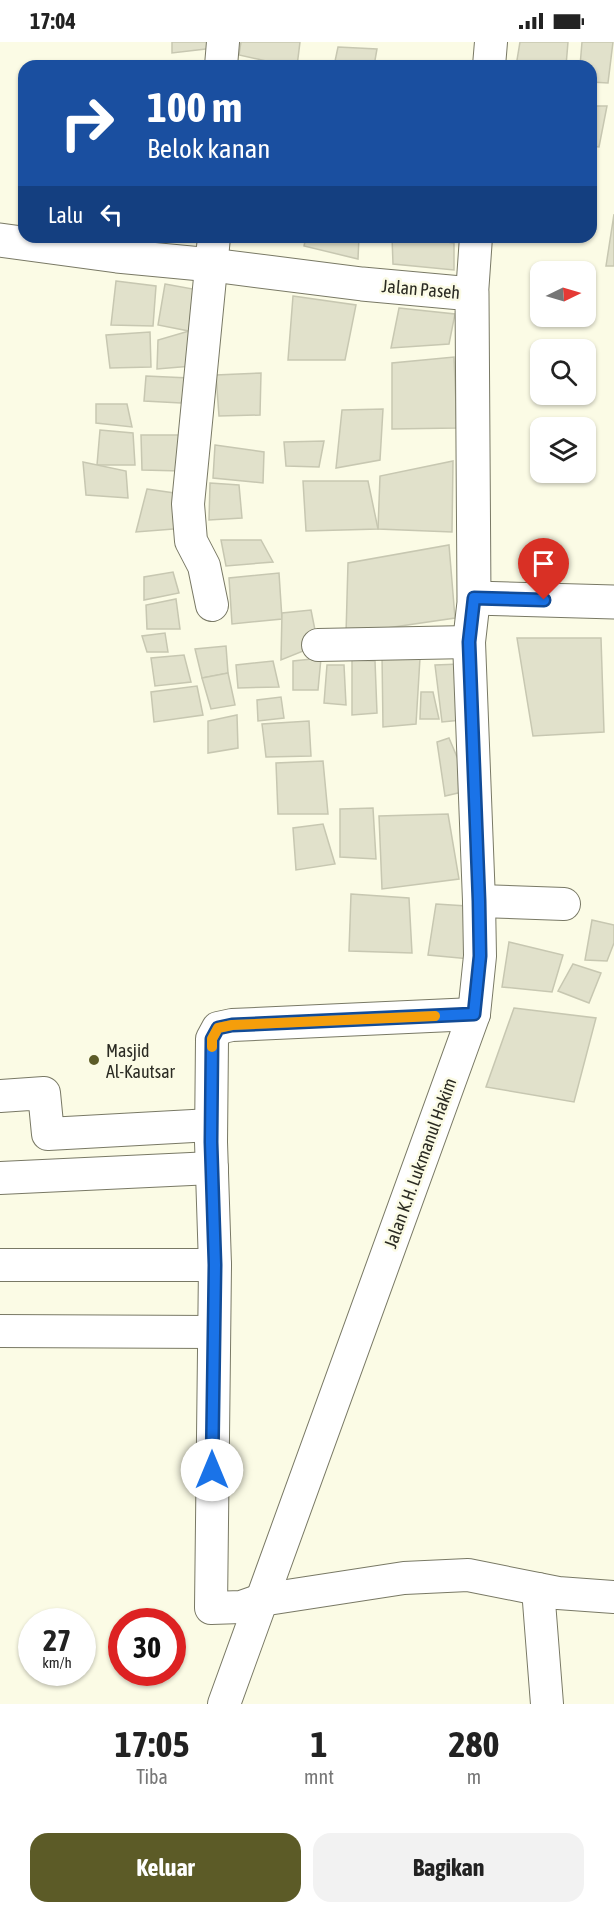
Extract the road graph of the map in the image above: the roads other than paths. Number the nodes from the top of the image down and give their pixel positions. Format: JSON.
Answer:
{"nodes":[{"id":1,"x":222,"y":42,"type":"edge"},
{"id":2,"x":491,"y":42,"type":"edge"},
{"id":3,"x":221,"y":60,"type":"edge"},
{"id":4,"x":490,"y":60,"type":"edge"},
{"id":5,"x":0,"y":240,"type":"edge"},
{"id":6,"x":18,"y":242,"type":"edge"},
{"id":7,"x":22,"y":243,"type":"edge"},
{"id":8,"x":476,"y":243,"type":"edge"},
{"id":9,"x":213,"y":251,"type":"edge"},
{"id":10,"x":472,"y":294,"type":"junction"},
{"id":11,"x":474,"y":598,"type":"junction"},
{"id":12,"x":614,"y":602,"type":"edge"},
{"id":13,"x":212,"y":605,"type":"dead end"},
{"id":14,"x":469,"y":642,"type":"junction"},
{"id":15,"x":318,"y":645,"type":"dead end"},
{"id":16,"x":479,"y":901,"type":"junction"},
{"id":17,"x":564,"y":904,"type":"dead end"},
{"id":18,"x":474,"y":1014,"type":"junction"},
{"id":19,"x":0,"y":1096,"type":"edge"},
{"id":20,"x":211,"y":1125,"type":"junction"},
{"id":21,"x":212,"y":1168,"type":"junction"},
{"id":22,"x":0,"y":1178,"type":"edge"},
{"id":23,"x":0,"y":1265,"type":"edge"},
{"id":24,"x":215,"y":1265,"type":"junction"},
{"id":25,"x":0,"y":1331,"type":"edge"},
{"id":26,"x":214,"y":1332,"type":"junction"},
{"id":27,"x":538,"y":1590,"type":"junction"},
{"id":28,"x":614,"y":1597,"type":"edge"},
{"id":29,"x":261,"y":1600,"type":"junction"},
{"id":30,"x":224,"y":1704,"type":"edge"},
{"id":31,"x":547,"y":1704,"type":"edge"}],
"edges":[{"from":1,"to":3,"type":"street"},
{"from":2,"to":4,"type":"street"},
{"from":5,"to":6,"type":"street","name":"Jalan Paseh"},
{"from":7,"to":9,"type":"street","name":"Jalan Paseh"},
{"from":8,"to":10,"type":"street"},
{"from":9,"to":10,"type":"street","name":"Jalan Paseh"},
{"from":9,"to":13,"type":"street"},
{"from":10,"to":11,"type":"street","name":"Jalan Paseh"},
{"from":11,"to":12,"type":"street"},
{"from":11,"to":14,"type":"street","name":"Jalan K.H. Lukmanul Hakim"},
{"from":14,"to":15,"type":"street"},
{"from":14,"to":16,"type":"street","name":"Jalan K.H. Lukmanul Hakim"},
{"from":16,"to":17,"type":"street"},
{"from":16,"to":18,"type":"street","name":"Jalan K.H. Lukmanul Hakim"},
{"from":18,"to":20,"type":"street"},
{"from":18,"to":29,"type":"street","name":"Jalan K.H. Lukmanul Hakim"},
{"from":19,"to":20,"type":"street"},
{"from":20,"to":21,"type":"street"},
{"from":21,"to":22,"type":"street"},
{"from":21,"to":24,"type":"street"},
{"from":23,"to":24,"type":"street"},
{"from":24,"to":26,"type":"street"},
{"from":25,"to":26,"type":"street"},
{"from":26,"to":29,"type":"street"},
{"from":27,"to":28,"type":"street"},
{"from":27,"to":29,"type":"street"},
{"from":27,"to":31,"type":"street"},
{"from":29,"to":30,"type":"street","name":"Jalan K.H. Lukmanul Hakim"}]}
